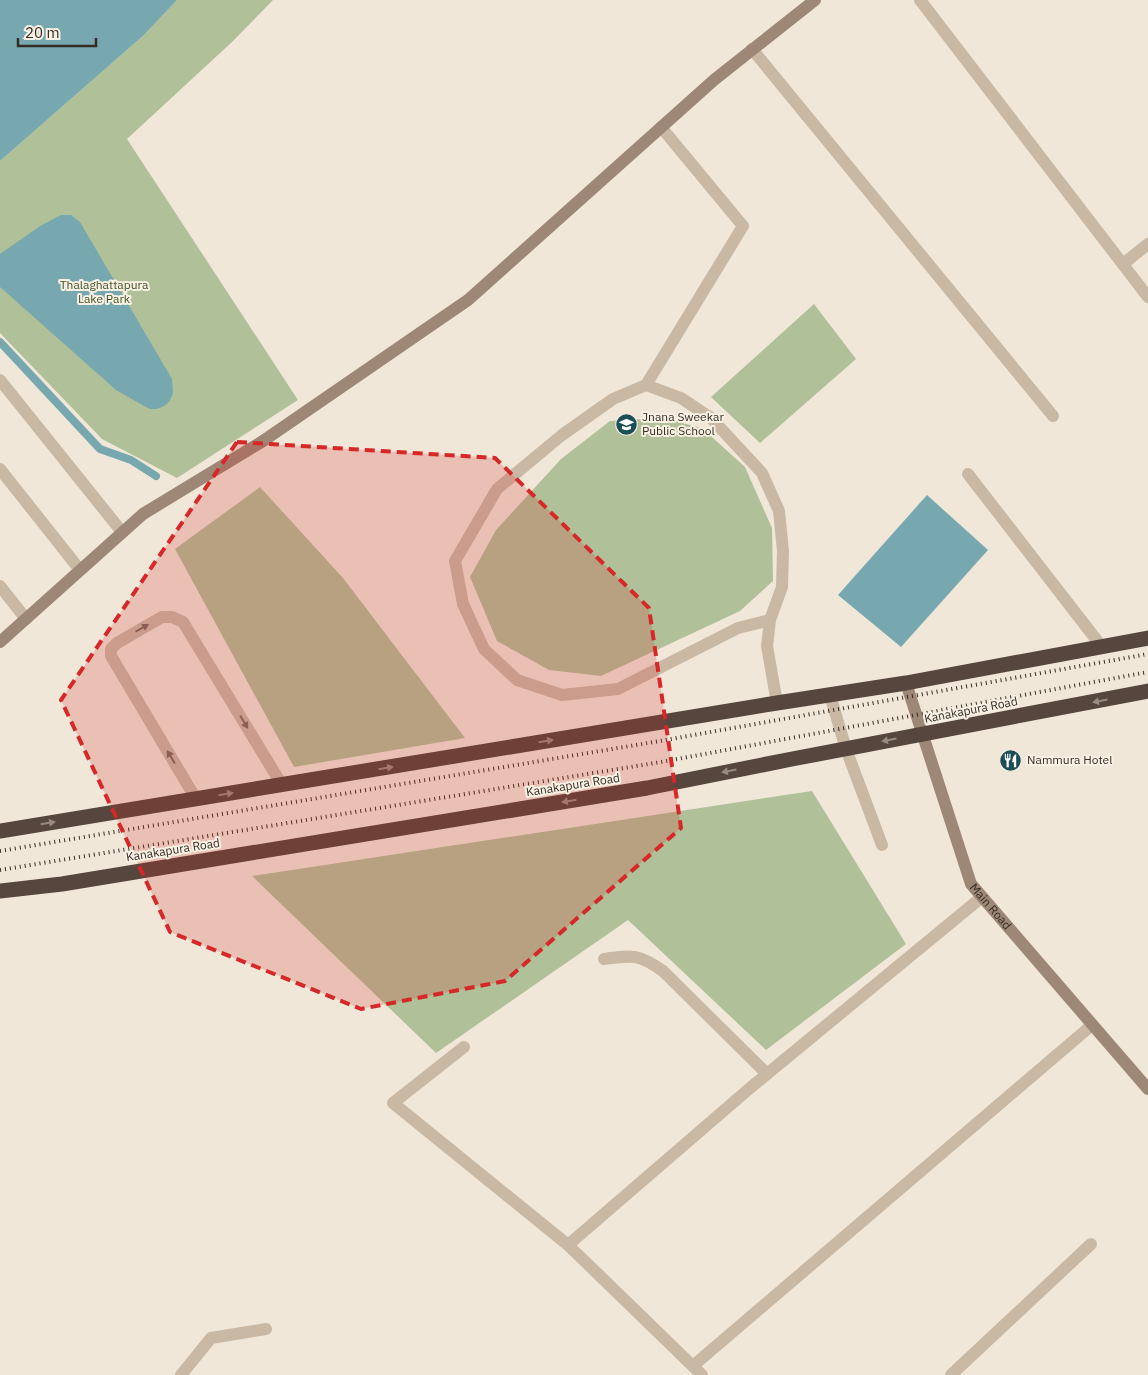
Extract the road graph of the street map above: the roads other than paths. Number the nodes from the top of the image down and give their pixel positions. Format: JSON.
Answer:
{"nodes":[{"id":1,"x":815,"y":0,"type":"edge"},
{"id":2,"x":920,"y":0,"type":"edge"},
{"id":3,"x":752,"y":50,"type":"junction"},
{"id":4,"x":661,"y":127,"type":"junction"},
{"id":5,"x":1148,"y":244,"type":"edge"},
{"id":6,"x":1123,"y":264,"type":"junction"},
{"id":7,"x":1148,"y":297,"type":"edge"},
{"id":8,"x":0,"y":380,"type":"edge"},
{"id":9,"x":646,"y":384,"type":"junction"},
{"id":10,"x":1054,"y":416,"type":"dead end"},
{"id":11,"x":0,"y":469,"type":"edge"},
{"id":12,"x":968,"y":474,"type":"dead end"},
{"id":13,"x":122,"y":532,"type":"junction"},
{"id":14,"x":80,"y":570,"type":"junction"},
{"id":15,"x":0,"y":586,"type":"edge"},
{"id":16,"x":26,"y":619,"type":"junction"},
{"id":17,"x":770,"y":620,"type":"junction"},
{"id":18,"x":1148,"y":638,"type":"edge"},
{"id":19,"x":0,"y":642,"type":"edge"},
{"id":20,"x":1102,"y":647,"type":"junction"},
{"id":21,"x":906,"y":683,"type":"junction"},
{"id":22,"x":1148,"y":692,"type":"edge"},
{"id":23,"x":830,"y":695,"type":"junction"},
{"id":24,"x":777,"y":702,"type":"junction"},
{"id":25,"x":922,"y":734,"type":"junction"},
{"id":26,"x":846,"y":749,"type":"junction"},
{"id":27,"x":282,"y":785,"type":"junction"},
{"id":28,"x":196,"y":799,"type":"junction"},
{"id":29,"x":0,"y":831,"type":"edge"},
{"id":30,"x":882,"y":845,"type":"dead end"},
{"id":31,"x":0,"y":891,"type":"edge"},
{"id":32,"x":982,"y":897,"type":"junction"},
{"id":33,"x":604,"y":959,"type":"dead end"},
{"id":34,"x":1092,"y":1025,"type":"junction"},
{"id":35,"x":464,"y":1047,"type":"dead end"},
{"id":36,"x":767,"y":1074,"type":"junction"},
{"id":37,"x":1148,"y":1089,"type":"edge"},
{"id":38,"x":1091,"y":1244,"type":"dead end"},
{"id":39,"x":568,"y":1245,"type":"junction"},
{"id":40,"x":266,"y":1329,"type":"dead end"},
{"id":41,"x":698,"y":1370,"type":"edge"},
{"id":42,"x":181,"y":1375,"type":"edge"},
{"id":43,"x":952,"y":1375,"type":"edge"}],
"edges":[{"from":1,"to":3,"type":"street"},
{"from":2,"to":6,"type":"street"},
{"from":3,"to":4,"type":"street"},
{"from":3,"to":10,"type":"street"},
{"from":4,"to":9,"type":"street"},
{"from":4,"to":13,"type":"street"},
{"from":5,"to":6,"type":"street"},
{"from":6,"to":7,"type":"street"},
{"from":8,"to":13,"type":"street"},
{"from":9,"to":17,"type":"street"},
{"from":9,"to":17,"type":"street"},
{"from":11,"to":14,"type":"street"},
{"from":12,"to":20,"type":"street"},
{"from":13,"to":14,"type":"street"},
{"from":14,"to":16,"type":"street"},
{"from":15,"to":16,"type":"street"},
{"from":16,"to":19,"type":"street"},
{"from":17,"to":24,"type":"street"},
{"from":18,"to":20,"type":"highway"},
{"from":20,"to":21,"type":"highway"},
{"from":21,"to":23,"type":"highway"},
{"from":21,"to":25,"type":"street","name":"Main Road"},
{"from":22,"to":25,"type":"highway","name":"Kanakapura Road","one_way":true},
{"from":23,"to":24,"type":"highway"},
{"from":23,"to":26,"type":"street"},
{"from":27,"to":24,"type":"highway","one_way":true},
{"from":25,"to":26,"type":"highway","name":"Kanakapura Road","one_way":true},
{"from":25,"to":32,"type":"street","name":"Main Road"},
{"from":26,"to":30,"type":"street"},
{"from":26,"to":31,"type":"highway","name":"Kanakapura Road","one_way":true},
{"from":28,"to":27,"type":"highway","one_way":true},
{"from":28,"to":27,"type":"street","one_way":true},
{"from":29,"to":28,"type":"highway","one_way":true},
{"from":32,"to":34,"type":"street","name":"Main Road"},
{"from":32,"to":36,"type":"street"},
{"from":33,"to":36,"type":"street"},
{"from":34,"to":37,"type":"street","name":"Main Road"},
{"from":34,"to":41,"type":"street"},
{"from":35,"to":39,"type":"street"},
{"from":36,"to":39,"type":"street"},
{"from":38,"to":43,"type":"street"},
{"from":39,"to":41,"type":"street"},
{"from":40,"to":42,"type":"street"}]}
